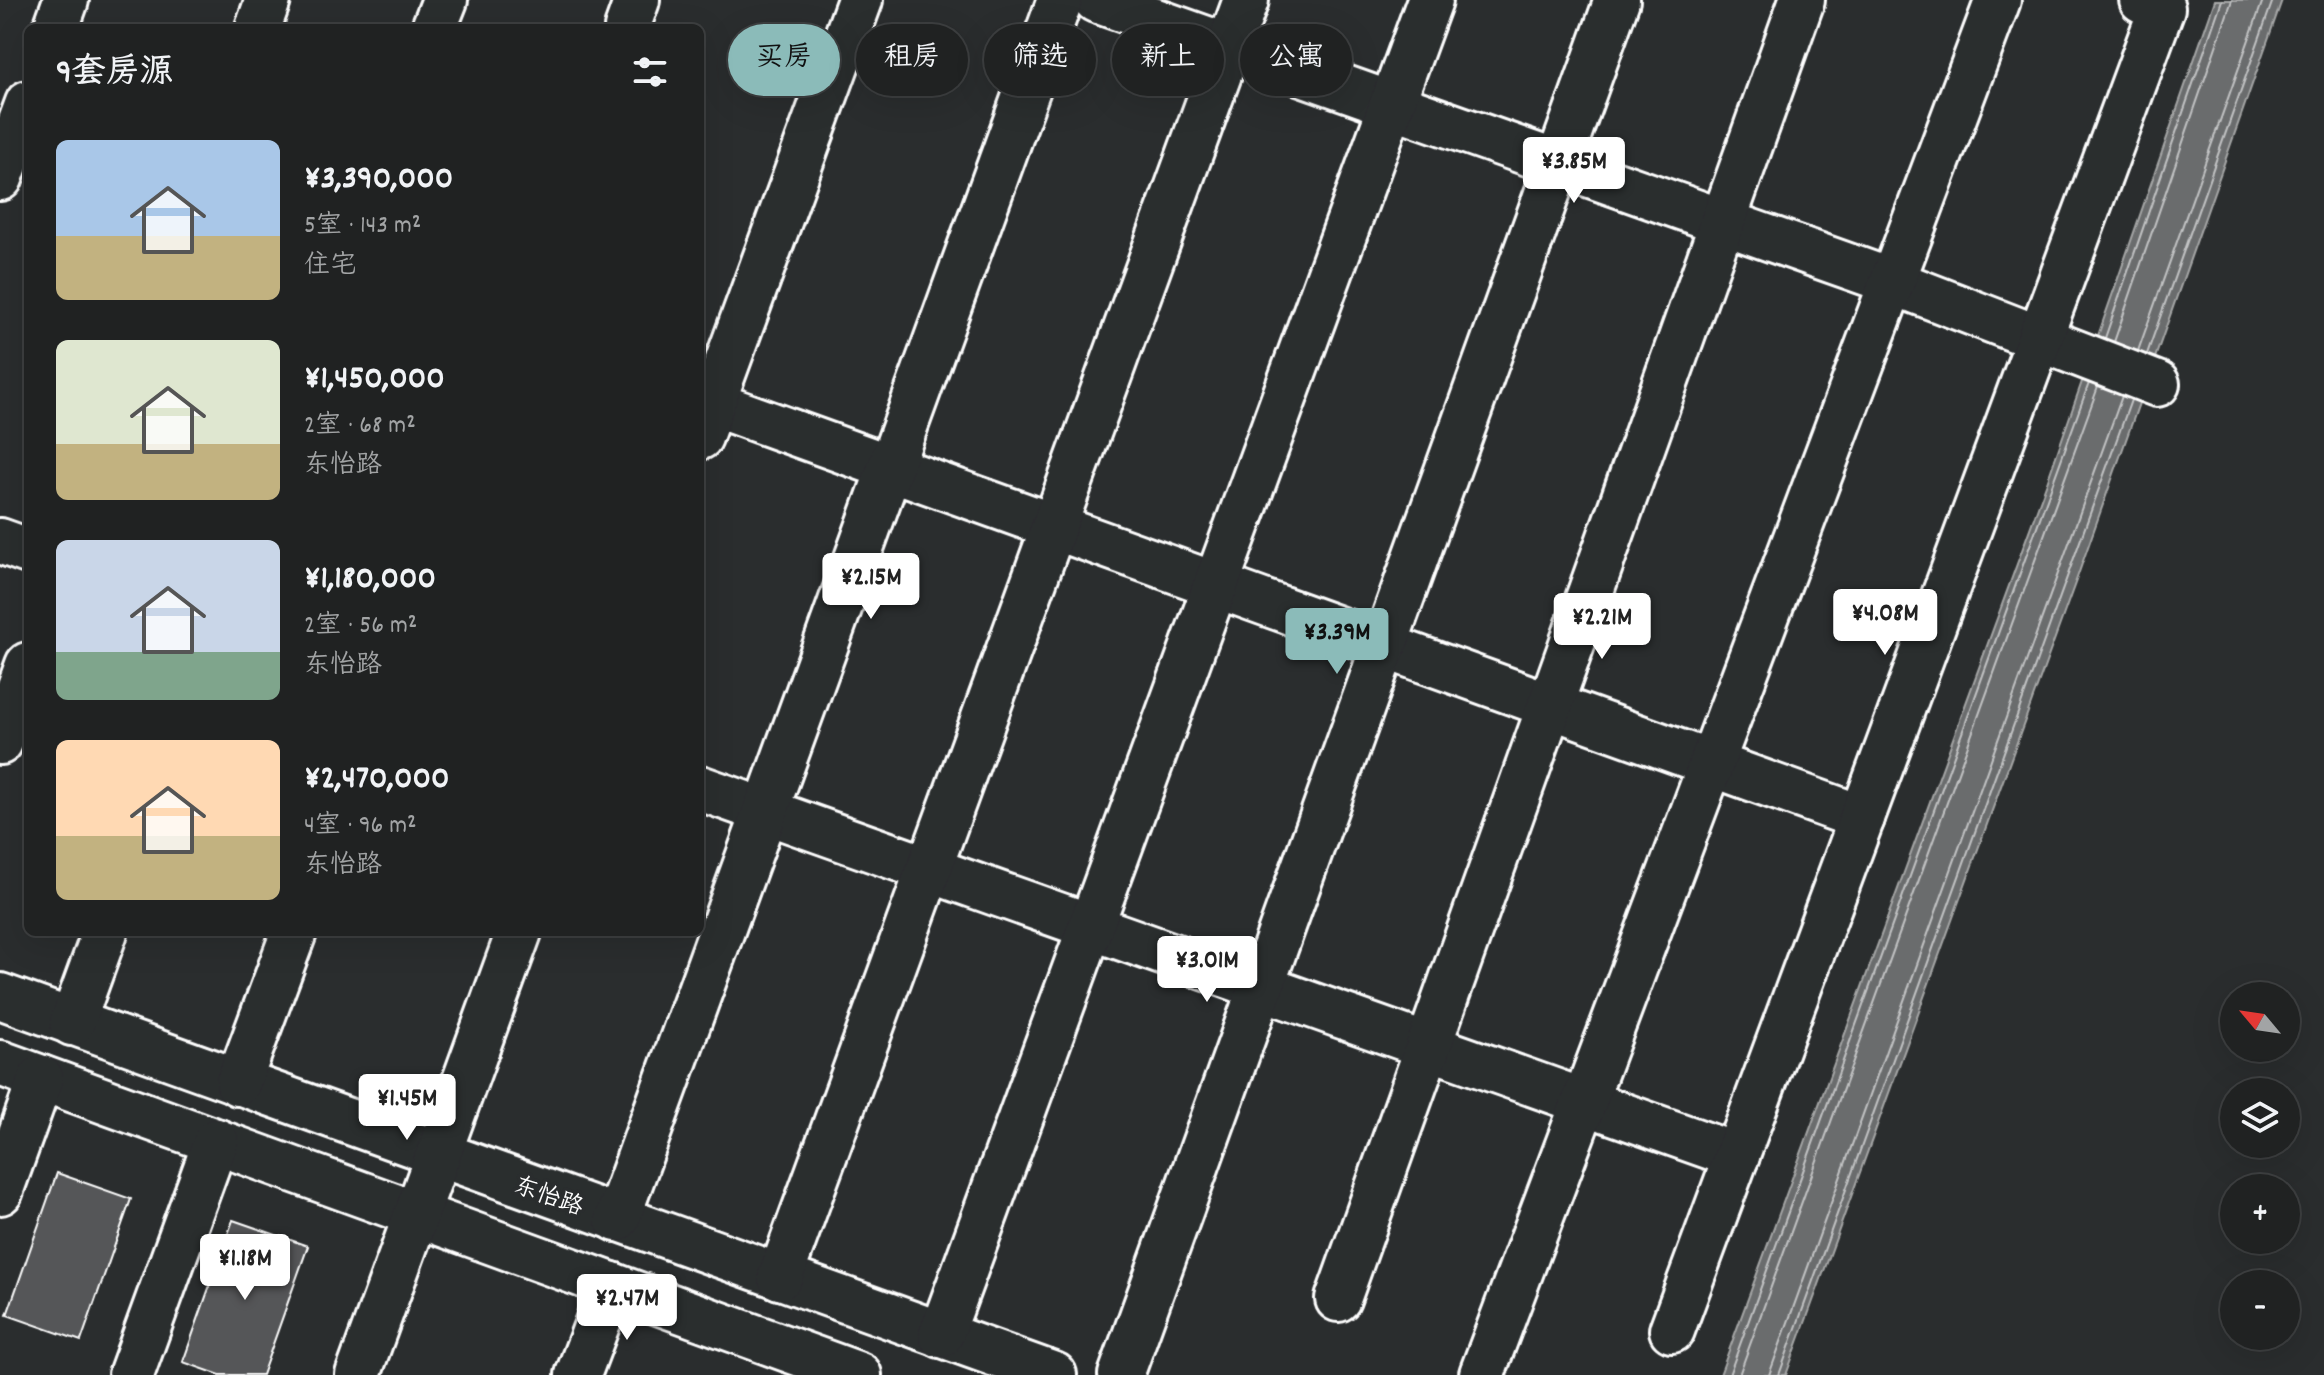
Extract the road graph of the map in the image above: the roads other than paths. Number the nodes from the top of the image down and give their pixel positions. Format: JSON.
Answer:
{"nodes":[{"id":1,"x":66,"y":0,"type":"edge"},
{"id":2,"x":268,"y":0,"type":"edge"},
{"id":3,"x":445,"y":0,"type":"edge"},
{"id":4,"x":637,"y":0,"type":"edge"},
{"id":5,"x":860,"y":0,"type":"edge"},
{"id":6,"x":1060,"y":0,"type":"edge"},
{"id":7,"x":1096,"y":0,"type":"edge"},
{"id":8,"x":1246,"y":0,"type":"edge"},
{"id":9,"x":1430,"y":0,"type":"edge"},
{"id":10,"x":1617,"y":0,"type":"edge"},
{"id":11,"x":1802,"y":0,"type":"edge"},
{"id":12,"x":1998,"y":0,"type":"edge"},
{"id":13,"x":2142,"y":0,"type":"edge"},
{"id":14,"x":57,"y":24,"type":"edge"},
{"id":15,"x":259,"y":24,"type":"edge"},
{"id":16,"x":436,"y":24,"type":"edge"},
{"id":17,"x":628,"y":24,"type":"edge"},
{"id":18,"x":1229,"y":47,"type":"junction"},
{"id":19,"x":1392,"y":104,"type":"junction"},
{"id":20,"x":24,"y":115,"type":"edge"},
{"id":21,"x":10,"y":159,"type":"edge"},
{"id":22,"x":1558,"y":163,"type":"junction"},
{"id":23,"x":1723,"y":221,"type":"junction"},
{"id":24,"x":1893,"y":282,"type":"junction"},
{"id":25,"x":2057,"y":344,"type":"junction"},
{"id":26,"x":2157,"y":384,"type":"dead end"},
{"id":27,"x":704,"y":413,"type":"edge"},
{"id":28,"x":890,"y":468,"type":"junction"},
{"id":29,"x":1054,"y":527,"type":"junction"},
{"id":30,"x":0,"y":541,"type":"edge"},
{"id":31,"x":24,"y":550,"type":"edge"},
{"id":32,"x":1216,"y":585,"type":"junction"},
{"id":33,"x":1384,"y":646,"type":"junction"},
{"id":34,"x":24,"y":676,"type":"edge"},
{"id":35,"x":1550,"y":705,"type":"junction"},
{"id":36,"x":0,"y":742,"type":"edge"},
{"id":37,"x":1711,"y":764,"type":"junction"},
{"id":38,"x":704,"y":789,"type":"edge"},
{"id":39,"x":765,"y":811,"type":"junction"},
{"id":40,"x":1862,"y":818,"type":"junction"},
{"id":41,"x":929,"y":870,"type":"junction"},
{"id":42,"x":1090,"y":927,"type":"junction"},
{"id":43,"x":104,"y":936,"type":"edge"},
{"id":44,"x":293,"y":936,"type":"edge"},
{"id":45,"x":518,"y":936,"type":"edge"},
{"id":46,"x":1261,"y":987,"type":"junction"},
{"id":47,"x":0,"y":996,"type":"edge"},
{"id":48,"x":72,"y":1023,"type":"junction"},
{"id":49,"x":1428,"y":1046,"type":"junction"},
{"id":50,"x":0,"y":1063,"type":"edge"},
{"id":51,"x":41,"y":1078,"type":"junction"},
{"id":52,"x":238,"y":1083,"type":"junction"},
{"id":53,"x":1584,"y":1102,"type":"junction"},
{"id":54,"x":216,"y":1141,"type":"junction"},
{"id":55,"x":438,"y":1155,"type":"junction"},
{"id":56,"x":1737,"y":1156,"type":"junction"},
{"id":57,"x":0,"y":1192,"type":"edge"},
{"id":58,"x":416,"y":1214,"type":"junction"},
{"id":59,"x":617,"y":1219,"type":"junction"},
{"id":60,"x":780,"y":1277,"type":"junction"},
{"id":61,"x":612,"y":1285,"type":"junction"},
{"id":62,"x":1338,"y":1299,"type":"dead end"},
{"id":63,"x":1672,"y":1330,"type":"dead end"},
{"id":64,"x":941,"y":1335,"type":"junction"},
{"id":65,"x":766,"y":1359,"type":"edge"},
{"id":66,"x":1482,"y":1374,"type":"edge"},
{"id":67,"x":131,"y":1375,"type":"edge"},
{"id":68,"x":358,"y":1375,"type":"edge"},
{"id":69,"x":578,"y":1375,"type":"edge"},
{"id":70,"x":859,"y":1375,"type":"edge"},
{"id":71,"x":1054,"y":1375,"type":"edge"},
{"id":72,"x":1121,"y":1375,"type":"edge"}],
"edges":[{"from":1,"to":14,"type":"street"},
{"from":2,"to":15,"type":"street"},
{"from":3,"to":16,"type":"street"},
{"from":4,"to":17,"type":"street"},
{"from":5,"to":27,"type":"street"},
{"from":6,"to":28,"type":"street"},
{"from":7,"to":18,"type":"street"},
{"from":8,"to":18,"type":"street"},
{"from":9,"to":19,"type":"street"},
{"from":10,"to":22,"type":"street"},
{"from":11,"to":23,"type":"street"},
{"from":12,"to":24,"type":"street"},
{"from":13,"to":25,"type":"street"},
{"from":18,"to":19,"type":"street"},
{"from":18,"to":29,"type":"street"},
{"from":19,"to":22,"type":"street"},
{"from":19,"to":32,"type":"street"},
{"from":20,"to":21,"type":"street"},
{"from":22,"to":23,"type":"street"},
{"from":22,"to":33,"type":"street"},
{"from":23,"to":24,"type":"street"},
{"from":23,"to":35,"type":"street"},
{"from":24,"to":25,"type":"street"},
{"from":24,"to":37,"type":"street"},
{"from":25,"to":26,"type":"street"},
{"from":25,"to":40,"type":"street"},
{"from":27,"to":28,"type":"street"},
{"from":28,"to":29,"type":"street"},
{"from":28,"to":39,"type":"street"},
{"from":29,"to":32,"type":"street"},
{"from":29,"to":41,"type":"street"},
{"from":30,"to":31,"type":"street"},
{"from":32,"to":33,"type":"street"},
{"from":32,"to":42,"type":"street"},
{"from":33,"to":35,"type":"street"},
{"from":33,"to":46,"type":"street"},
{"from":34,"to":36,"type":"street"},
{"from":35,"to":37,"type":"street"},
{"from":35,"to":49,"type":"street"},
{"from":37,"to":40,"type":"street"},
{"from":37,"to":53,"type":"street"},
{"from":38,"to":39,"type":"street"},
{"from":39,"to":41,"type":"street"},
{"from":39,"to":59,"type":"street"},
{"from":40,"to":56,"type":"street"},
{"from":41,"to":42,"type":"street"},
{"from":41,"to":60,"type":"street"},
{"from":42,"to":46,"type":"street"},
{"from":42,"to":64,"type":"street"},
{"from":43,"to":48,"type":"street"},
{"from":44,"to":52,"type":"street"},
{"from":45,"to":55,"type":"street"},
{"from":46,"to":49,"type":"street"},
{"from":46,"to":72,"type":"street"},
{"from":47,"to":48,"type":"street","name":"东怡路"},
{"from":48,"to":52,"type":"street","name":"东怡路"},
{"from":49,"to":53,"type":"street"},
{"from":49,"to":62,"type":"street"},
{"from":50,"to":51,"type":"street"},
{"from":51,"to":54,"type":"street"},
{"from":51,"to":57,"type":"street"},
{"from":52,"to":55,"type":"street","name":"东怡路"},
{"from":53,"to":56,"type":"street"},
{"from":53,"to":66,"type":"street"},
{"from":54,"to":58,"type":"street"},
{"from":54,"to":67,"type":"street"},
{"from":55,"to":58,"type":"street"},
{"from":55,"to":59,"type":"street","name":"东怡路"},
{"from":56,"to":63,"type":"street"},
{"from":58,"to":61,"type":"street"},
{"from":58,"to":68,"type":"street"},
{"from":59,"to":60,"type":"street","name":"东怡路"},
{"from":60,"to":64,"type":"street","name":"东怡路"},
{"from":61,"to":65,"type":"street"},
{"from":61,"to":69,"type":"street"},
{"from":64,"to":71,"type":"street","name":"东怡路"},
{"from":65,"to":70,"type":"street"}]}
